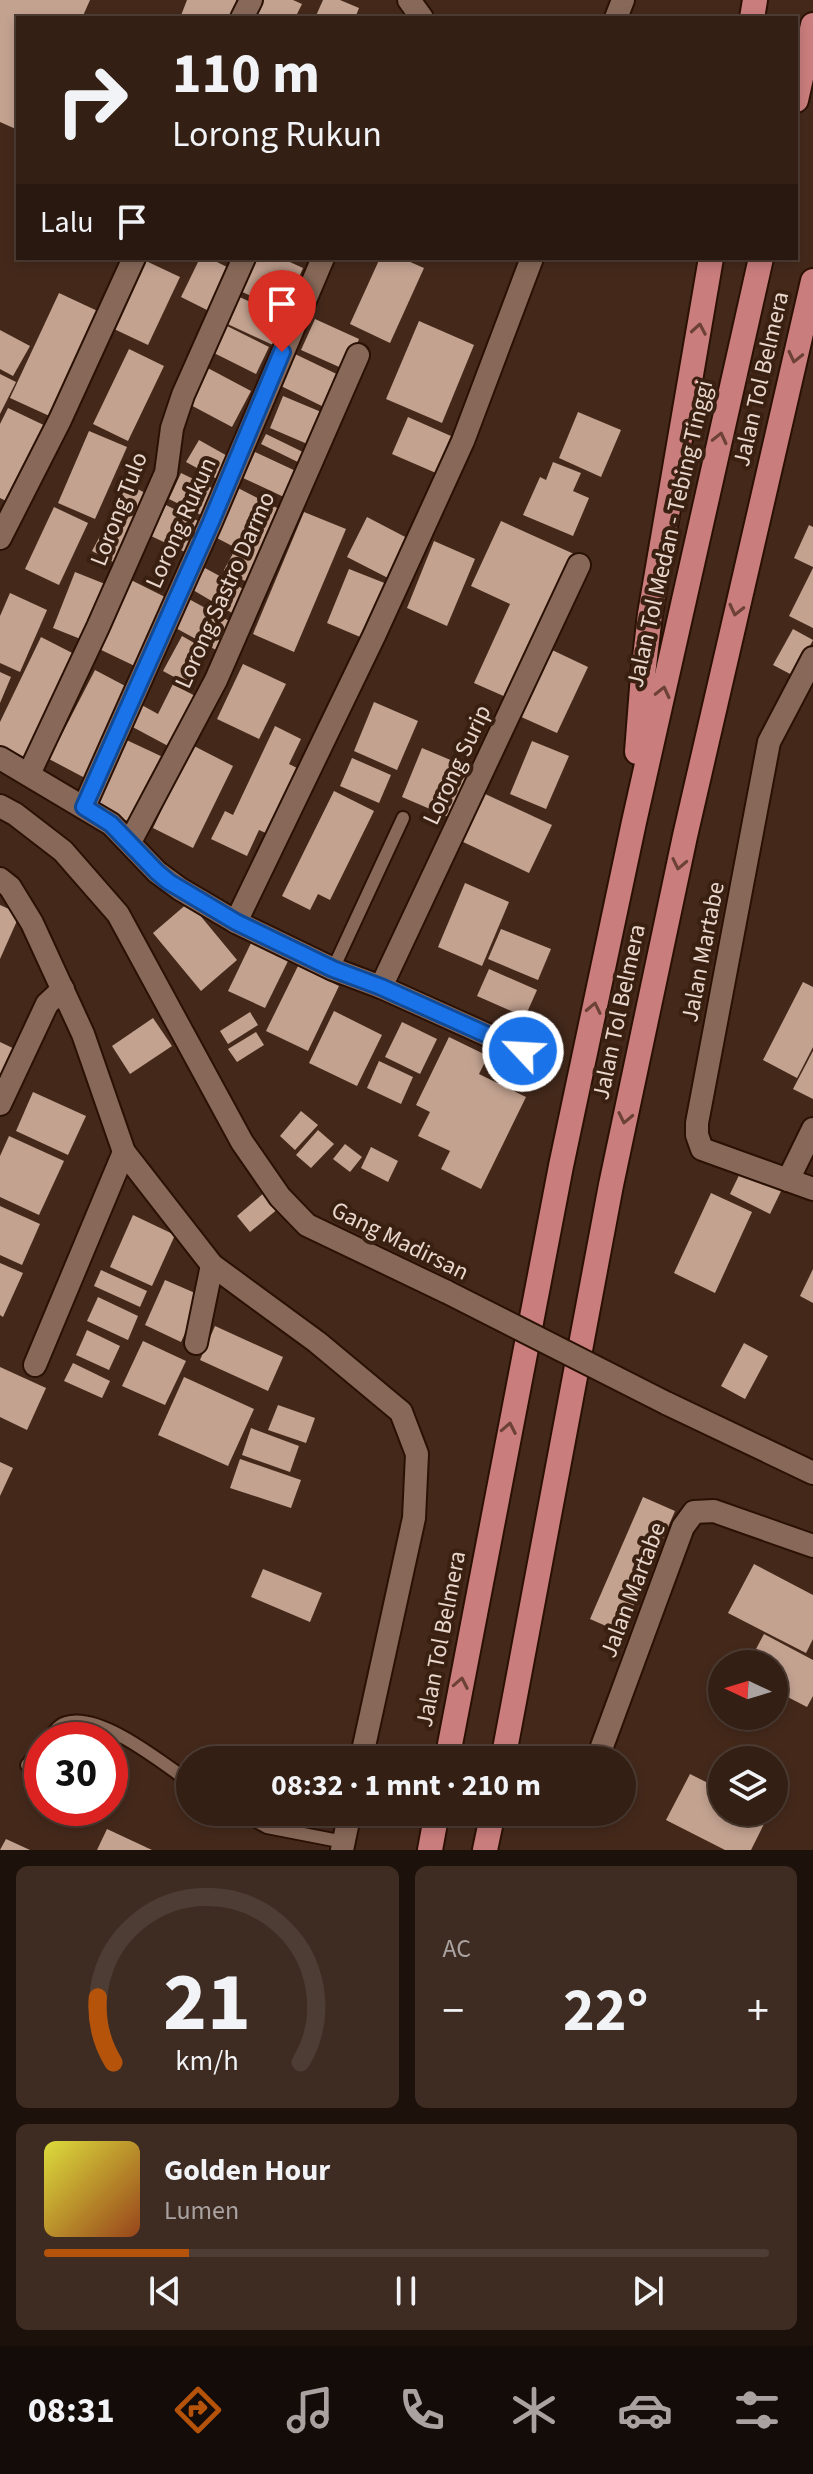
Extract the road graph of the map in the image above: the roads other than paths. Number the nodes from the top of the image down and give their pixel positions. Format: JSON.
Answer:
{"nodes":[{"id":1,"x":813,"y":25,"type":"edge"},
{"id":2,"x":798,"y":91,"type":"edge"},
{"id":3,"x":133,"y":260,"type":"edge"},
{"id":4,"x":243,"y":260,"type":"edge"},
{"id":5,"x":322,"y":260,"type":"edge"},
{"id":6,"x":531,"y":260,"type":"edge"},
{"id":7,"x":711,"y":260,"type":"edge"},
{"id":8,"x":761,"y":260,"type":"edge"},
{"id":9,"x":813,"y":281,"type":"edge"},
{"id":10,"x":358,"y":355,"type":"dead end"},
{"id":11,"x":0,"y":538,"type":"edge"},
{"id":12,"x":579,"y":565,"type":"dead end"},
{"id":13,"x":813,"y":658,"type":"edge"},
{"id":14,"x":0,"y":758,"type":"edge"},
{"id":15,"x":29,"y":774,"type":"junction"},
{"id":16,"x":0,"y":806,"type":"edge"},
{"id":17,"x":84,"y":807,"type":"junction"},
{"id":18,"x":403,"y":818,"type":"dead end"},
{"id":19,"x":634,"y":822,"type":"junction"},
{"id":20,"x":130,"y":842,"type":"junction"},
{"id":21,"x":0,"y":879,"type":"edge"},
{"id":22,"x":236,"y":922,"type":"junction"},
{"id":23,"x":333,"y":969,"type":"junction"},
{"id":24,"x":381,"y":987,"type":"junction"},
{"id":25,"x":63,"y":989,"type":"junction"},
{"id":26,"x":523,"y":1051,"type":"dead end"},
{"id":27,"x":0,"y":1104,"type":"edge"},
{"id":28,"x":813,"y":1129,"type":"edge"},
{"id":29,"x":124,"y":1152,"type":"junction"},
{"id":30,"x":788,"y":1180,"type":"junction"},
{"id":31,"x":813,"y":1189,"type":"edge"},
{"id":32,"x":212,"y":1265,"type":"junction"},
{"id":33,"x":196,"y":1343,"type":"dead end"},
{"id":34,"x":35,"y":1365,"type":"dead end"},
{"id":35,"x":813,"y":1473,"type":"edge"},
{"id":36,"x":813,"y":1546,"type":"edge"},
{"id":37,"x":128,"y":1742,"type":"edge"},
{"id":38,"x":364,"y":1746,"type":"edge"},
{"id":39,"x":450,"y":1746,"type":"edge"},
{"id":40,"x":506,"y":1746,"type":"edge"},
{"id":41,"x":602,"y":1746,"type":"edge"},
{"id":42,"x":176,"y":1773,"type":"edge"},
{"id":43,"x":265,"y":1826,"type":"edge"},
{"id":44,"x":347,"y":1826,"type":"edge"},
{"id":45,"x":434,"y":1826,"type":"edge"},
{"id":46,"x":490,"y":1826,"type":"edge"},
{"id":47,"x":343,"y":1846,"type":"edge"},
{"id":48,"x":430,"y":1850,"type":"edge"},
{"id":49,"x":485,"y":1850,"type":"edge"}],
"edges":[{"from":1,"to":2,"type":"highway"},
{"from":3,"to":11,"type":"street"},
{"from":4,"to":15,"type":"street","name":"Lorong Tulo"},
{"from":5,"to":17,"type":"street","name":"Lorong Rukun"},
{"from":6,"to":22,"type":"street"},
{"from":19,"to":7,"type":"highway","one_way":true},
{"from":19,"to":8,"type":"highway","name":"Jalan Tol Medan - Tebing Tinggi","one_way":true},
{"from":9,"to":40,"type":"highway","name":"Jalan Tol Belmera","one_way":true},
{"from":10,"to":20,"type":"street","name":"Lorong Sastro Darmo"},
{"from":12,"to":24,"type":"street","name":"Lorong Surip"},
{"from":13,"to":30,"type":"street","name":"Jalan Martabe"},
{"from":14,"to":15,"type":"street"},
{"from":15,"to":17,"type":"street"},
{"from":16,"to":35,"type":"street","name":"Gang Madirsan","bridge":true},
{"from":17,"to":20,"type":"street"},
{"from":18,"to":23,"type":"lane"},
{"from":39,"to":19,"type":"highway","name":"Jalan Tol Belmera","one_way":true},
{"from":20,"to":22,"type":"street"},
{"from":21,"to":25,"type":"street"},
{"from":22,"to":23,"type":"street"},
{"from":23,"to":24,"type":"street"},
{"from":24,"to":26,"type":"street"},
{"from":25,"to":27,"type":"street"},
{"from":25,"to":29,"type":"street"},
{"from":28,"to":30,"type":"street"},
{"from":29,"to":32,"type":"street"},
{"from":29,"to":34,"type":"street"},
{"from":30,"to":31,"type":"street","name":"Jalan Martabe"},
{"from":32,"to":33,"type":"street"},
{"from":32,"to":38,"type":"street"},
{"from":36,"to":41,"type":"street","name":"Jalan Martabe"},
{"from":37,"to":42,"type":"lane"},
{"from":43,"to":47,"type":"lane"},
{"from":44,"to":47,"type":"street"},
{"from":45,"to":48,"type":"highway"},
{"from":46,"to":49,"type":"highway"}]}
